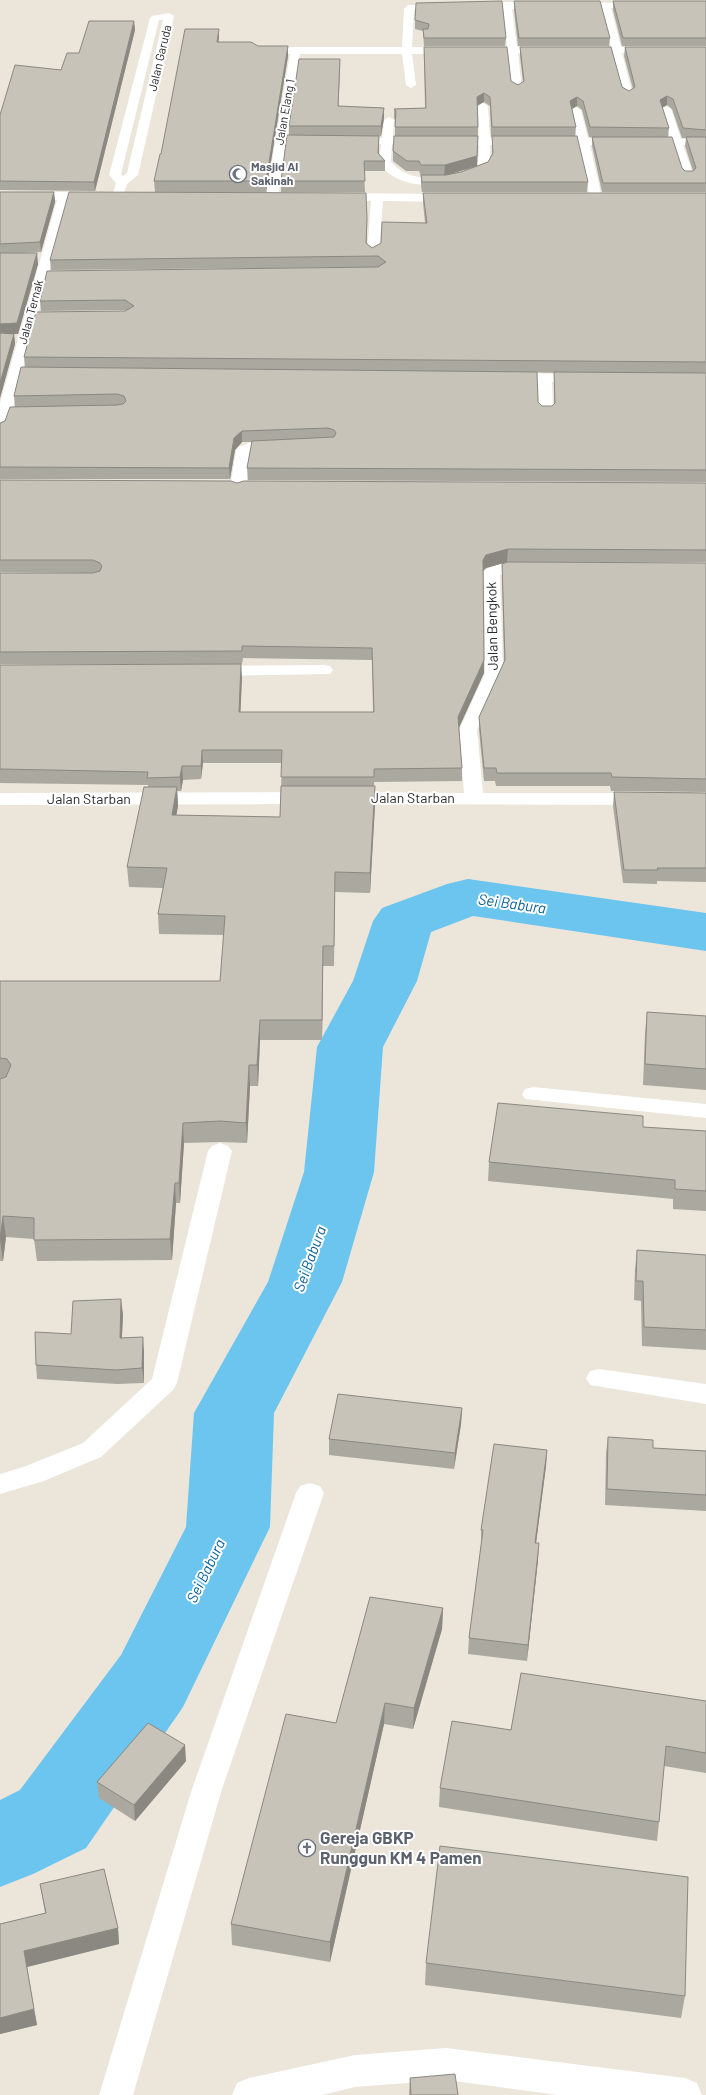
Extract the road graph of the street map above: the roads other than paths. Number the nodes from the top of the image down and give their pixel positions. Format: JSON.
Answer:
{"nodes":[{"id":1,"x":507,"y":5,"type":"junction"},
{"id":2,"x":605,"y":5,"type":"junction"},
{"id":3,"x":651,"y":5,"type":"edge"},
{"id":4,"x":296,"y":50,"type":"junction"},
{"id":5,"x":407,"y":50,"type":"junction"},
{"id":6,"x":512,"y":50,"type":"junction"},
{"id":7,"x":557,"y":50,"type":"edge"},
{"id":8,"x":572,"y":50,"type":"edge"},
{"id":9,"x":617,"y":50,"type":"junction"},
{"id":10,"x":706,"y":50,"type":"edge"},
{"id":11,"x":147,"y":51,"type":"junction"},
{"id":12,"x":162,"y":51,"type":"junction"},
{"id":13,"x":258,"y":51,"type":"edge"},
{"id":14,"x":411,"y":85,"type":"dead end"},
{"id":15,"x":517,"y":90,"type":"edge"},
{"id":16,"x":628,"y":96,"type":"edge"},
{"id":17,"x":483,"y":106,"type":"edge"},
{"id":18,"x":132,"y":108,"type":"junction"},
{"id":19,"x":148,"y":108,"type":"junction"},
{"id":20,"x":666,"y":109,"type":"edge"},
{"id":21,"x":576,"y":110,"type":"edge"},
{"id":22,"x":389,"y":120,"type":"dead end"},
{"id":23,"x":280,"y":141,"type":"junction"},
{"id":24,"x":326,"y":141,"type":"edge"},
{"id":25,"x":341,"y":142,"type":"edge"},
{"id":26,"x":387,"y":142,"type":"junction"},
{"id":27,"x":484,"y":142,"type":"junction"},
{"id":28,"x":582,"y":142,"type":"junction"},
{"id":29,"x":676,"y":142,"type":"junction"},
{"id":30,"x":706,"y":142,"type":"edge"},
{"id":31,"x":688,"y":177,"type":"edge"},
{"id":32,"x":118,"y":178,"type":"junction"},
{"id":33,"x":434,"y":181,"type":"junction"},
{"id":34,"x":0,"y":196,"type":"edge"},
{"id":35,"x":64,"y":196,"type":"junction"},
{"id":36,"x":287,"y":197,"type":"edge"},
{"id":37,"x":324,"y":197,"type":"edge"},
{"id":38,"x":377,"y":198,"type":"junction"},
{"id":39,"x":437,"y":198,"type":"junction"},
{"id":40,"x":469,"y":198,"type":"edge"},
{"id":41,"x":580,"y":198,"type":"edge"},
{"id":42,"x":596,"y":198,"type":"junction"},
{"id":43,"x":612,"y":198,"type":"edge"},
{"id":44,"x":373,"y":253,"type":"edge"},
{"id":45,"x":30,"y":258,"type":"edge"},
{"id":46,"x":46,"y":258,"type":"junction"},
{"id":47,"x":41,"y":276,"type":"junction"},
{"id":48,"x":87,"y":276,"type":"edge"},
{"id":49,"x":30,"y":317,"type":"junction"},
{"id":50,"x":46,"y":317,"type":"edge"},
{"id":51,"x":15,"y":373,"type":"junction"},
{"id":52,"x":62,"y":373,"type":"edge"},
{"id":53,"x":490,"y":376,"type":"edge"},
{"id":54,"x":545,"y":377,"type":"junction"},
{"id":55,"x":599,"y":378,"type":"edge"},
{"id":56,"x":20,"y":412,"type":"edge"},
{"id":57,"x":546,"y":413,"type":"edge"},
{"id":58,"x":1,"y":423,"type":"edge"},
{"id":59,"x":292,"y":445,"type":"edge"},
{"id":60,"x":222,"y":488,"type":"edge"},
{"id":61,"x":238,"y":488,"type":"junction"},
{"id":62,"x":254,"y":488,"type":"edge"},
{"id":63,"x":547,"y":569,"type":"edge"},
{"id":64,"x":324,"y":670,"type":"dead end"},
{"id":65,"x":198,"y":671,"type":"edge"},
{"id":66,"x":474,"y":797,"type":"junction"},
{"id":67,"x":0,"y":799,"type":"edge"},
{"id":68,"x":658,"y":799,"type":"edge"},
{"id":69,"x":533,"y":1094,"type":"dead end"},
{"id":70,"x":706,"y":1111,"type":"edge"},
{"id":71,"x":220,"y":1151,"type":"dead end"},
{"id":72,"x":599,"y":1378,"type":"dead end"},
{"id":73,"x":706,"y":1394,"type":"edge"},
{"id":74,"x":0,"y":1484,"type":"edge"},
{"id":75,"x":310,"y":1493,"type":"dead end"},
{"id":76,"x":116,"y":2095,"type":"edge"},
{"id":77,"x":248,"y":2095,"type":"edge"},
{"id":78,"x":686,"y":2095,"type":"edge"}],
"edges":[{"from":1,"to":2,"type":"street"},
{"from":1,"to":5,"type":"street"},
{"from":1,"to":6,"type":"street"},
{"from":2,"to":3,"type":"street"},
{"from":2,"to":9,"type":"street"},
{"from":4,"to":5,"type":"street"},
{"from":4,"to":13,"type":"street"},
{"from":4,"to":23,"type":"street","name":"Jalan Elang 1"},
{"from":5,"to":6,"type":"street"},
{"from":5,"to":14,"type":"street"},
{"from":6,"to":7,"type":"street"},
{"from":6,"to":15,"type":"street"},
{"from":8,"to":9,"type":"street"},
{"from":9,"to":10,"type":"street"},
{"from":9,"to":16,"type":"street"},
{"from":11,"to":12,"type":"street"},
{"from":11,"to":12,"type":"street","name":"Jalan Garuda"},
{"from":11,"to":18,"type":"street","name":"Jalan Garuda"},
{"from":12,"to":19,"type":"street","name":"Jalan Garuda"},
{"from":17,"to":27,"type":"street"},
{"from":18,"to":19,"type":"street"},
{"from":18,"to":32,"type":"street","name":"Jalan Garuda"},
{"from":19,"to":32,"type":"street","name":"Jalan Garuda"},
{"from":20,"to":29,"type":"street"},
{"from":21,"to":28,"type":"street"},
{"from":22,"to":26,"type":"street"},
{"from":23,"to":24,"type":"street"},
{"from":23,"to":36,"type":"street","name":"Jalan Elang 1"},
{"from":25,"to":26,"type":"street"},
{"from":26,"to":27,"type":"street"},
{"from":26,"to":33,"type":"street"},
{"from":27,"to":28,"type":"street"},
{"from":27,"to":33,"type":"street"},
{"from":28,"to":29,"type":"street"},
{"from":28,"to":42,"type":"street"},
{"from":29,"to":30,"type":"street"},
{"from":29,"to":31,"type":"street"},
{"from":32,"to":35,"type":"street","name":"Jalan Garuda"},
{"from":33,"to":39,"type":"street"},
{"from":34,"to":35,"type":"street"},
{"from":35,"to":46,"type":"street","name":"Jalan Ternak"},
{"from":37,"to":38,"type":"street"},
{"from":38,"to":39,"type":"street"},
{"from":38,"to":44,"type":"street"},
{"from":39,"to":40,"type":"street"},
{"from":41,"to":42,"type":"street"},
{"from":42,"to":43,"type":"street"},
{"from":45,"to":46,"type":"street"},
{"from":46,"to":47,"type":"street","name":"Jalan Ternak"},
{"from":47,"to":48,"type":"street"},
{"from":47,"to":49,"type":"street","name":"Jalan Ternak"},
{"from":49,"to":50,"type":"street"},
{"from":49,"to":51,"type":"street","name":"Jalan Ternak"},
{"from":51,"to":52,"type":"street"},
{"from":51,"to":58,"type":"street","name":"Jalan Ternak"},
{"from":53,"to":54,"type":"street"},
{"from":54,"to":55,"type":"street"},
{"from":54,"to":57,"type":"street"},
{"from":56,"to":58,"type":"street"},
{"from":59,"to":61,"type":"street"},
{"from":60,"to":61,"type":"street"},
{"from":61,"to":62,"type":"street"},
{"from":63,"to":66,"type":"street","name":"Jalan Bengkok"},
{"from":64,"to":65,"type":"street"},
{"from":66,"to":67,"type":"street","name":"Jalan Starban"},
{"from":66,"to":68,"type":"street","name":"Jalan Starban"},
{"from":69,"to":70,"type":"street"},
{"from":71,"to":74,"type":"street"},
{"from":72,"to":73,"type":"street"},
{"from":75,"to":76,"type":"street"},
{"from":77,"to":78,"type":"street"}]}
